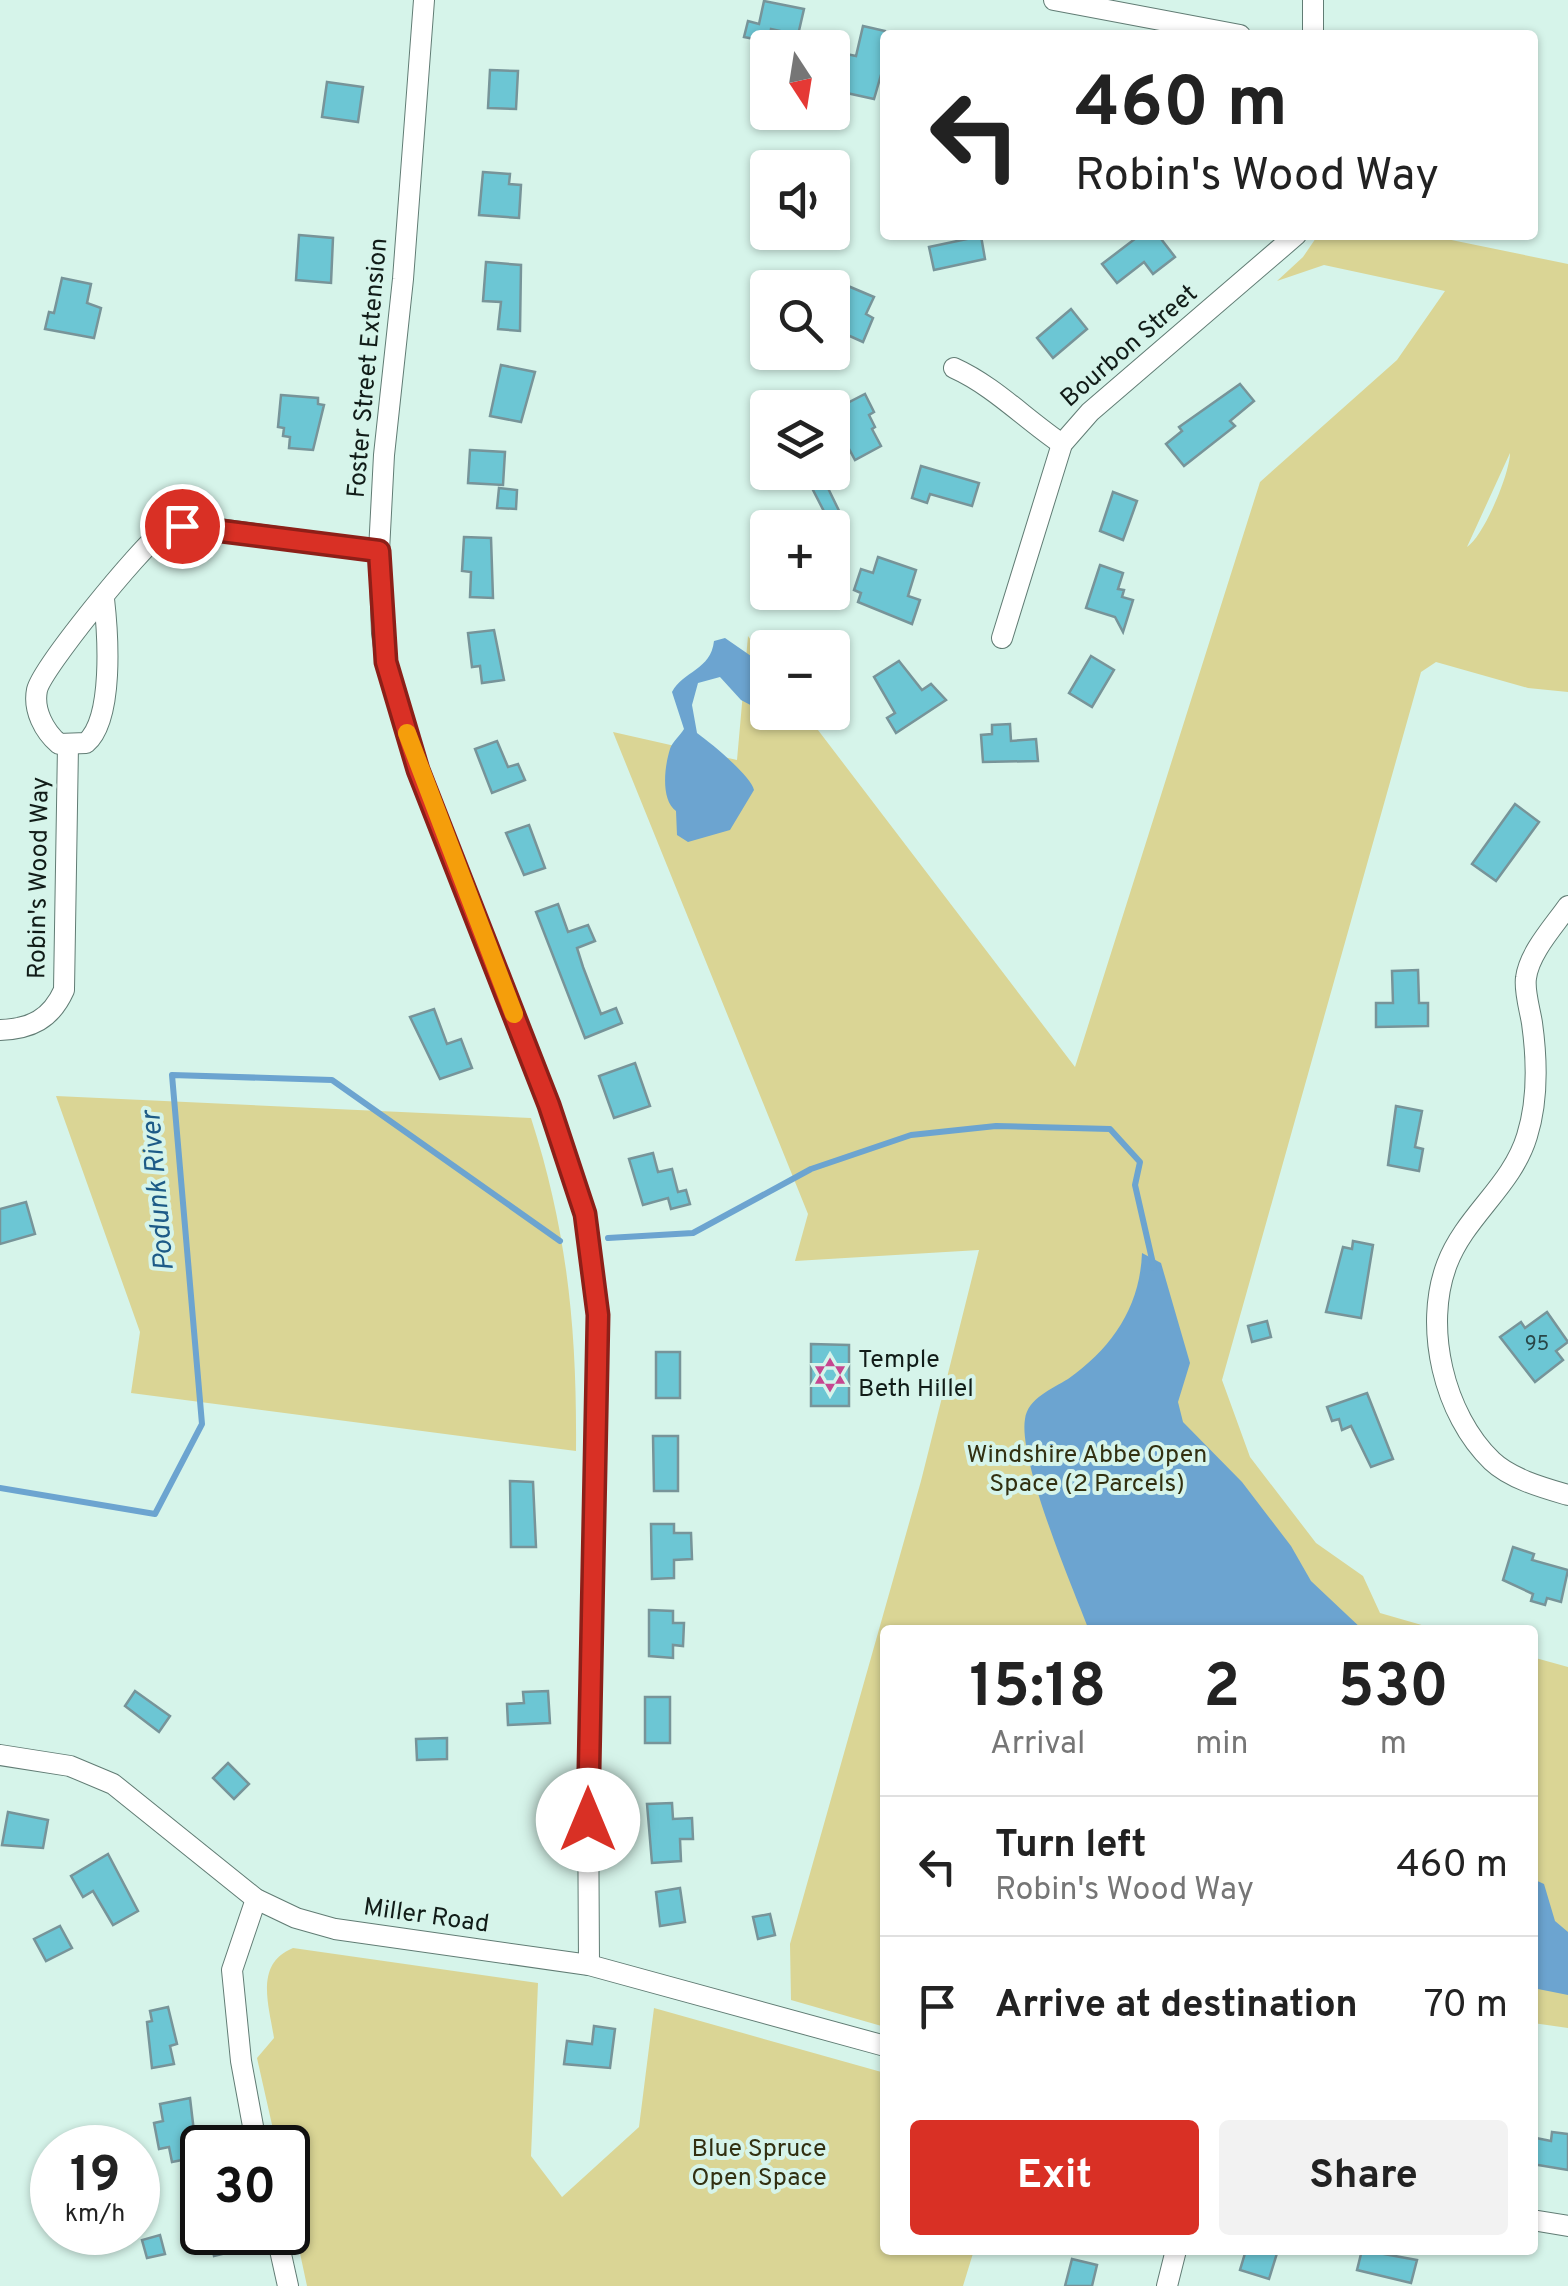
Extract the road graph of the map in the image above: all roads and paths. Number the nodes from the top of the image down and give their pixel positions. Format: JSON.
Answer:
{"nodes":[{"id":1,"x":424,"y":0,"type":"edge"},
{"id":2,"x":1054,"y":0,"type":"edge"},
{"id":3,"x":1313,"y":0,"type":"edge"},
{"id":4,"x":1213,"y":30,"type":"edge"},
{"id":5,"x":1313,"y":30,"type":"edge"},
{"id":6,"x":1290,"y":240,"type":"edge"},
{"id":7,"x":954,"y":368,"type":"dead end"},
{"id":8,"x":1062,"y":444,"type":"junction"},
{"id":9,"x":379,"y":551,"type":"junction"},
{"id":10,"x":104,"y":599,"type":"junction"},
{"id":11,"x":1002,"y":638,"type":"dead end"},
{"id":12,"x":68,"y":746,"type":"junction"},
{"id":13,"x":1568,"y":906,"type":"edge"},
{"id":14,"x":0,"y":1030,"type":"edge"},
{"id":15,"x":1568,"y":1495,"type":"edge"},
{"id":16,"x":0,"y":1755,"type":"edge"},
{"id":17,"x":256,"y":1900,"type":"junction"},
{"id":18,"x":589,"y":1965,"type":"junction"},
{"id":19,"x":880,"y":2045,"type":"edge"},
{"id":20,"x":253,"y":2125,"type":"edge"},
{"id":21,"x":1538,"y":2221,"type":"edge"},
{"id":22,"x":1568,"y":2226,"type":"edge"},
{"id":23,"x":281,"y":2255,"type":"edge"},
{"id":24,"x":1175,"y":2255,"type":"edge"},
{"id":25,"x":288,"y":2286,"type":"edge"},
{"id":26,"x":1167,"y":2286,"type":"edge"}],
"edges":[{"from":1,"to":9,"type":"street","name":"Foster Street Extension"},
{"from":2,"to":4,"type":"street"},
{"from":3,"to":5,"type":"street"},
{"from":6,"to":8,"type":"street","name":"Bourbon Street"},
{"from":7,"to":8,"type":"street"},
{"from":8,"to":11,"type":"street","name":"Bourbon Street"},
{"from":9,"to":10,"type":"street","name":"Robin's Wood Way"},
{"from":9,"to":18,"type":"street","name":"Foster Street Extension"},
{"from":10,"to":12,"type":"street","name":"Robin's Wood Way"},
{"from":10,"to":12,"type":"street","name":"Robin's Wood Way"},
{"from":12,"to":14,"type":"street","name":"Robin's Wood Way"},
{"from":13,"to":15,"type":"street"},
{"from":16,"to":17,"type":"street","name":"Miller Road"},
{"from":17,"to":18,"type":"street","name":"Miller Road"},
{"from":17,"to":20,"type":"street"},
{"from":18,"to":19,"type":"street","name":"Miller Road"},
{"from":21,"to":22,"type":"street"},
{"from":23,"to":25,"type":"street"},
{"from":24,"to":26,"type":"street"}]}
